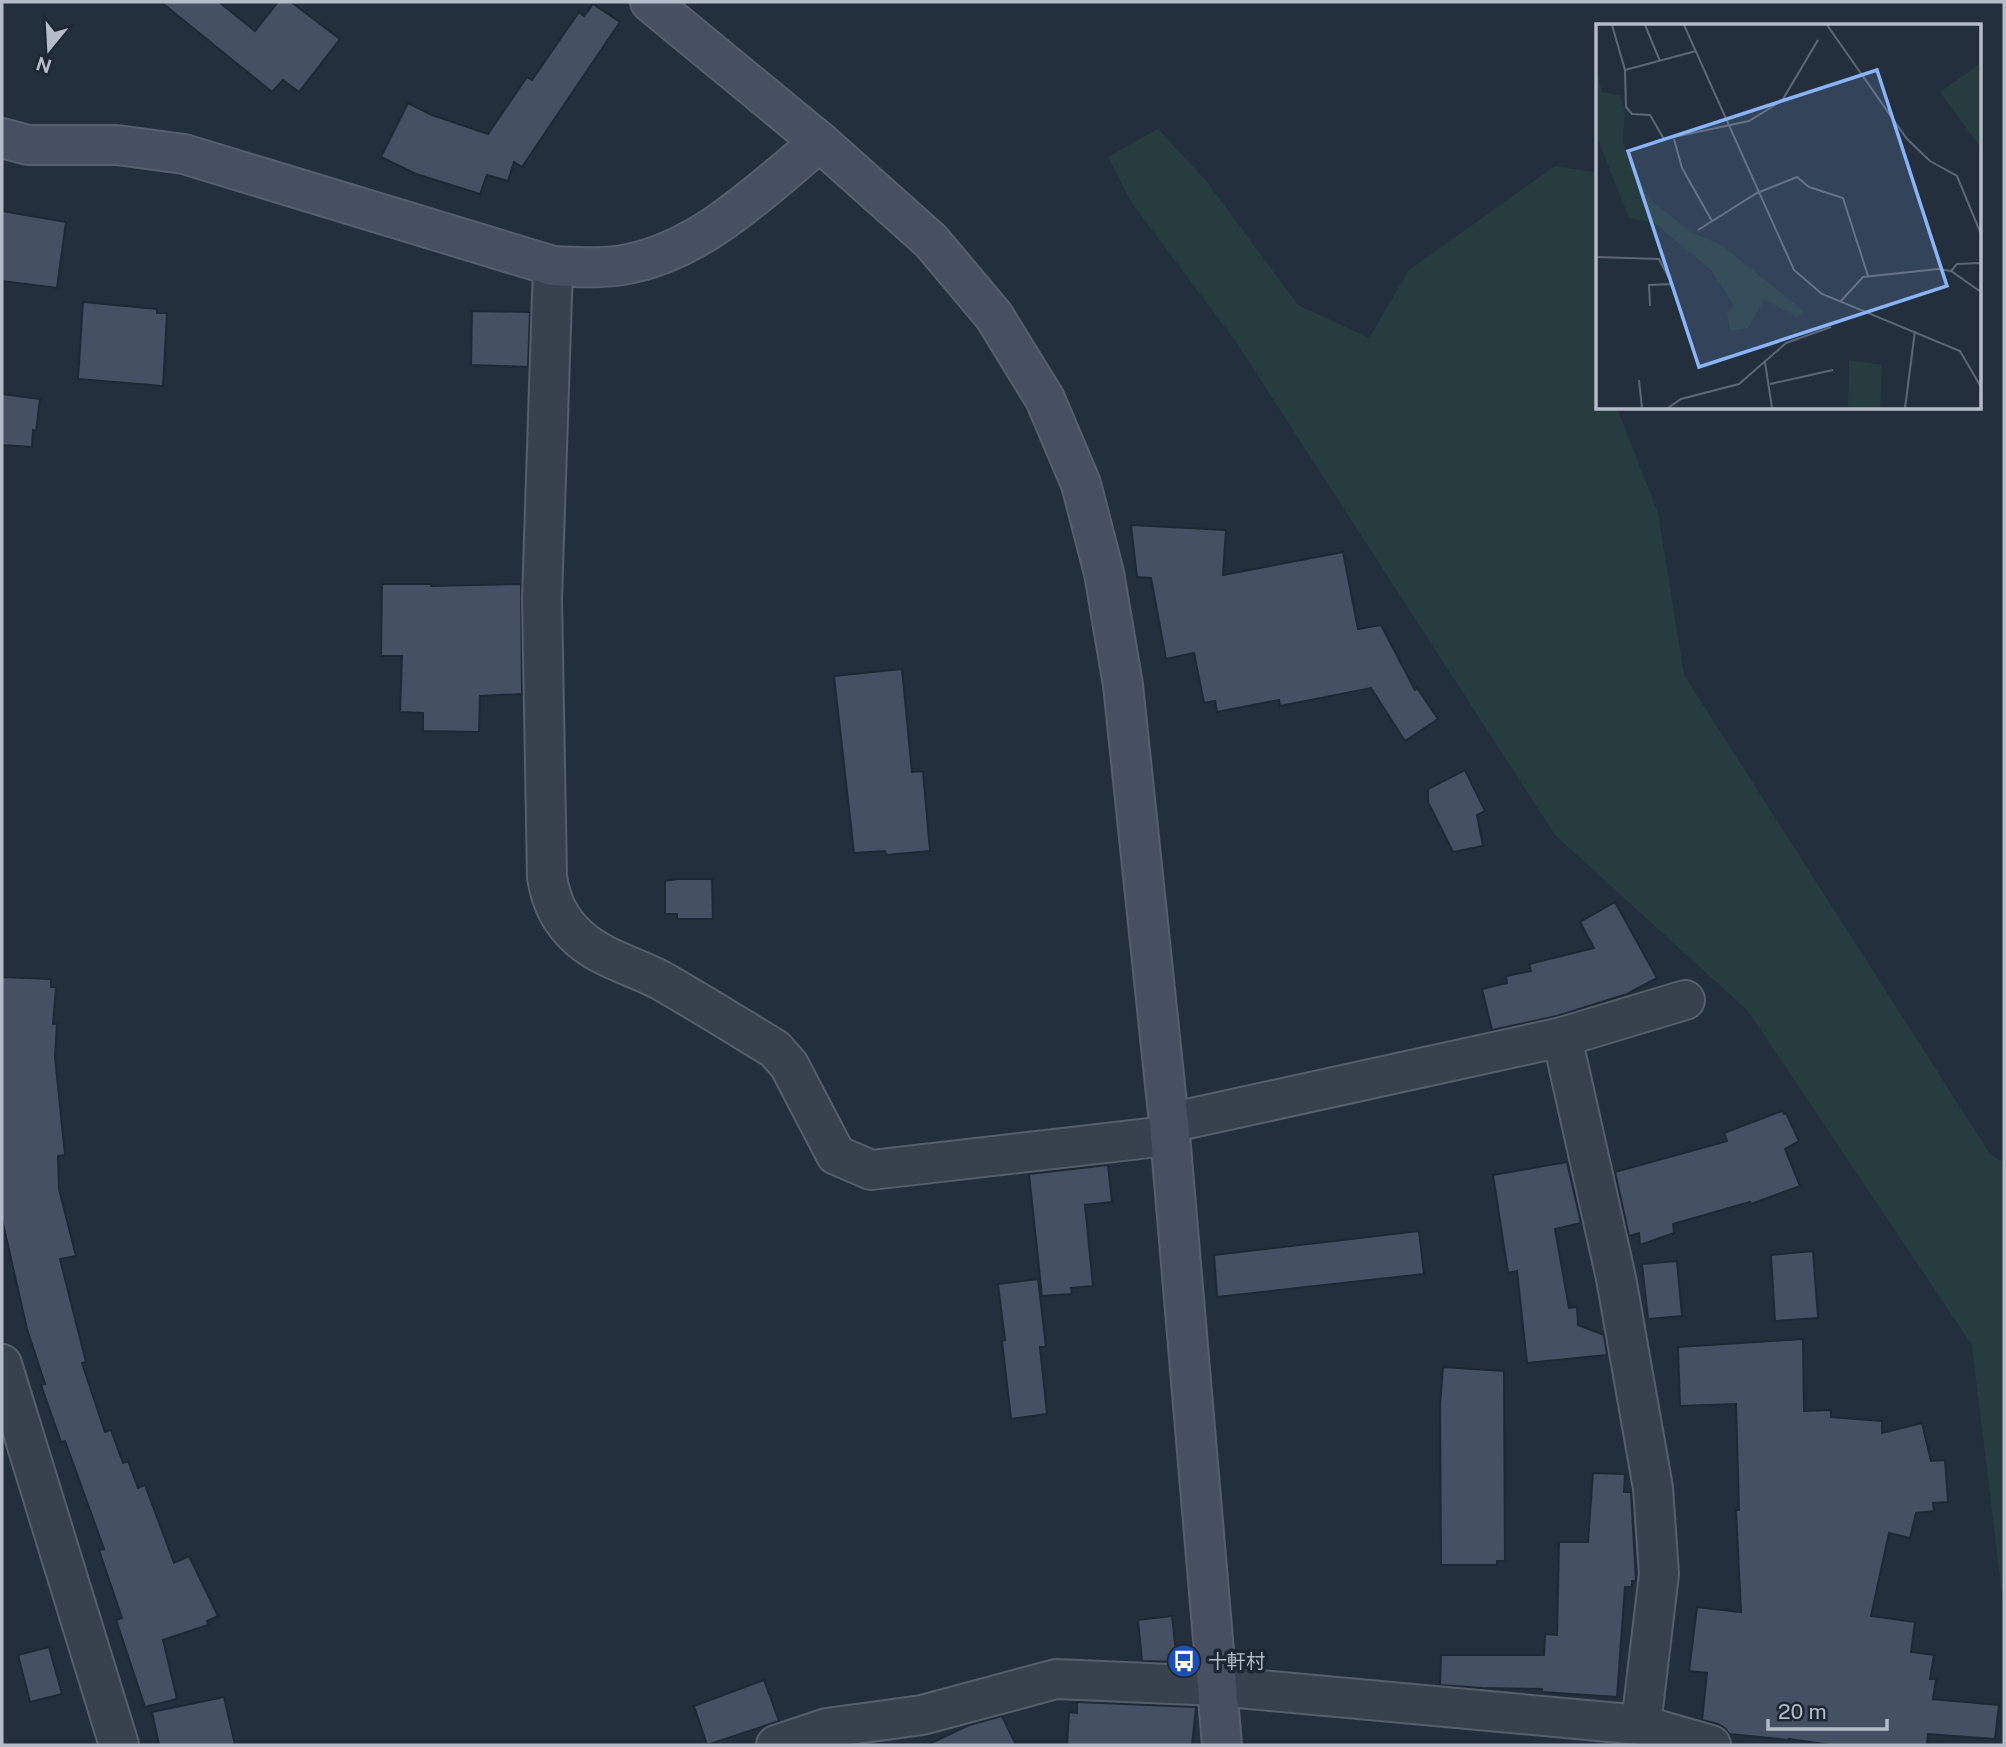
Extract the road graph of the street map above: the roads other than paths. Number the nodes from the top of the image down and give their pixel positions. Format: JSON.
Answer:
{"nodes":[{"id":1,"x":650,"y":2,"type":"edge"},
{"id":2,"x":2,"y":138,"type":"edge"},
{"id":3,"x":820,"y":142,"type":"junction"},
{"id":4,"x":553,"y":267,"type":"junction"},
{"id":5,"x":1685,"y":1000,"type":"dead end"},
{"id":6,"x":1562,"y":1037,"type":"junction"},
{"id":7,"x":1169,"y":1123,"type":"junction"},
{"id":8,"x":2,"y":1364,"type":"edge"},
{"id":9,"x":1217,"y":1686,"type":"junction"},
{"id":10,"x":1642,"y":1725,"type":"junction"},
{"id":11,"x":119,"y":1745,"type":"edge"},
{"id":12,"x":776,"y":1745,"type":"edge"},
{"id":13,"x":1222,"y":1745,"type":"edge"},
{"id":14,"x":1712,"y":1745,"type":"edge"}],
"edges":[{"from":1,"to":3,"type":"street"},
{"from":2,"to":4,"type":"street"},
{"from":3,"to":4,"type":"street"},
{"from":3,"to":7,"type":"street"},
{"from":4,"to":7,"type":"street"},
{"from":5,"to":6,"type":"street"},
{"from":6,"to":7,"type":"street"},
{"from":6,"to":10,"type":"street"},
{"from":7,"to":9,"type":"street"},
{"from":8,"to":11,"type":"street"},
{"from":9,"to":10,"type":"street"},
{"from":9,"to":12,"type":"street"},
{"from":9,"to":13,"type":"street"},
{"from":10,"to":14,"type":"street"}]}
